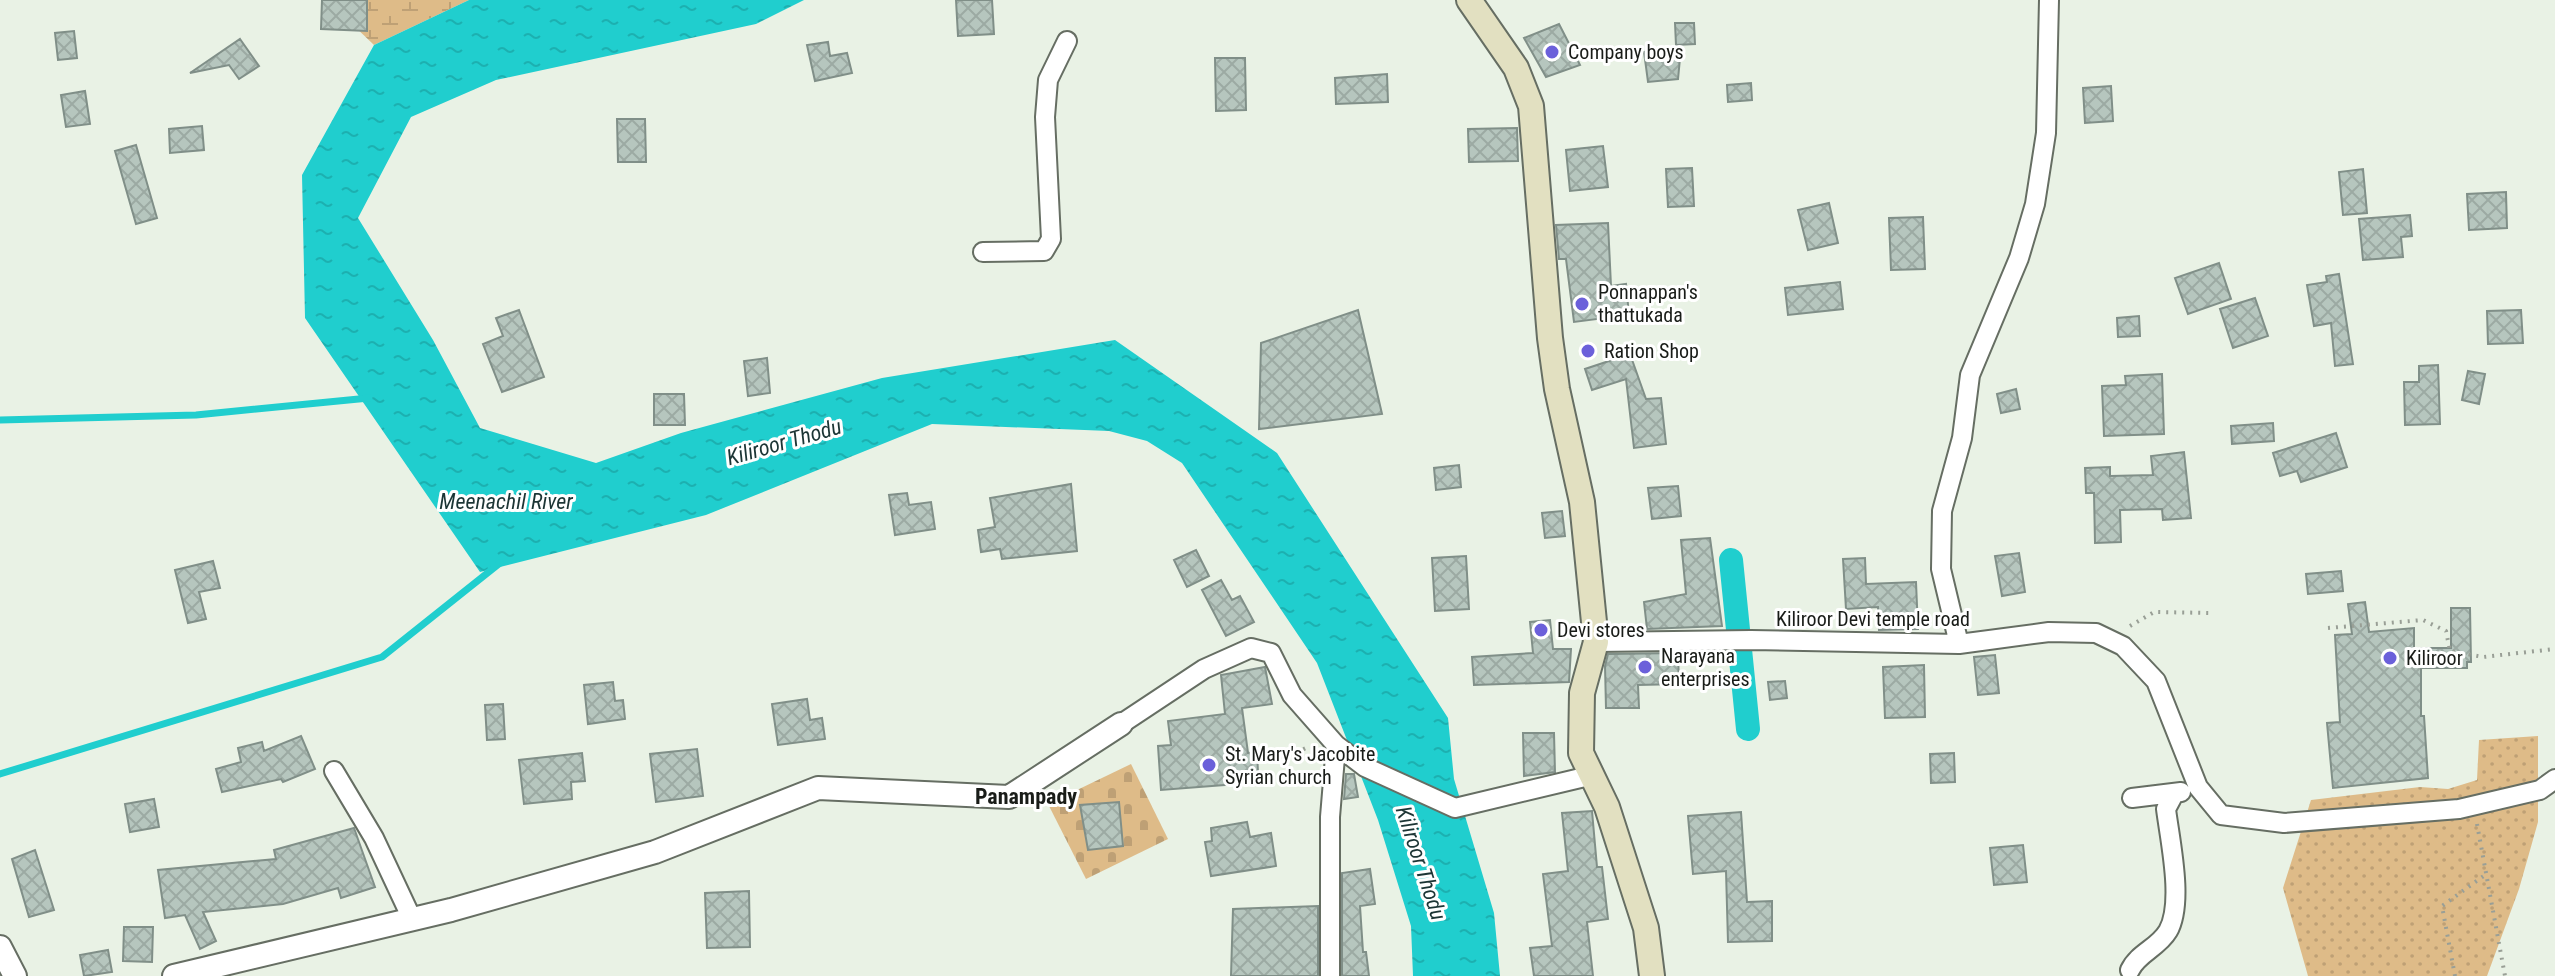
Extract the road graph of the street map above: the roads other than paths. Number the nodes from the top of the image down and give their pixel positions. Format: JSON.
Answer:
{"nodes":[{"id":1,"x":1469,"y":0,"type":"edge"},
{"id":2,"x":2049,"y":0,"type":"edge"},
{"id":3,"x":1067,"y":41,"type":"dead end"},
{"id":4,"x":983,"y":252,"type":"dead end"},
{"id":5,"x":1596,"y":642,"type":"junction"},
{"id":6,"x":1959,"y":644,"type":"junction"},
{"id":7,"x":1121,"y":724,"type":"joint"},
{"id":8,"x":1338,"y":745,"type":"junction"},
{"id":9,"x":334,"y":771,"type":"dead end"},
{"id":10,"x":2192,"y":772,"type":"junction"},
{"id":11,"x":1589,"y":776,"type":"junction"},
{"id":12,"x":2555,"y":779,"type":"edge"},
{"id":13,"x":2174,"y":794,"type":"junction"},
{"id":14,"x":2132,"y":798,"type":"dead end"},
{"id":15,"x":412,"y":919,"type":"junction"},
{"id":16,"x":0,"y":947,"type":"edge"},
{"id":17,"x":2130,"y":970,"type":"dead end"},
{"id":18,"x":15,"y":976,"type":"edge"},
{"id":19,"x":174,"y":976,"type":"edge"},
{"id":20,"x":1330,"y":976,"type":"edge"},
{"id":21,"x":1652,"y":976,"type":"edge"}],
"edges":[{"from":1,"to":5,"type":"main road"},
{"from":2,"to":6,"type":"street"},
{"from":3,"to":4,"type":"street"},
{"from":5,"to":6,"type":"street","name":"Kiliroor Devi temple road"},
{"from":5,"to":11,"type":"main road"},
{"from":6,"to":10,"type":"street","name":"Kiliroor Devi temple road"},
{"from":7,"to":8,"type":"street"},
{"from":7,"to":15,"type":"street"},
{"from":8,"to":11,"type":"street"},
{"from":8,"to":20,"type":"street"},
{"from":9,"to":15,"type":"street"},
{"from":10,"to":12,"type":"street"},
{"from":10,"to":13,"type":"street"},
{"from":11,"to":21,"type":"main road"},
{"from":13,"to":14,"type":"street"},
{"from":13,"to":17,"type":"street"},
{"from":15,"to":19,"type":"street"},
{"from":16,"to":18,"type":"street"}]}
